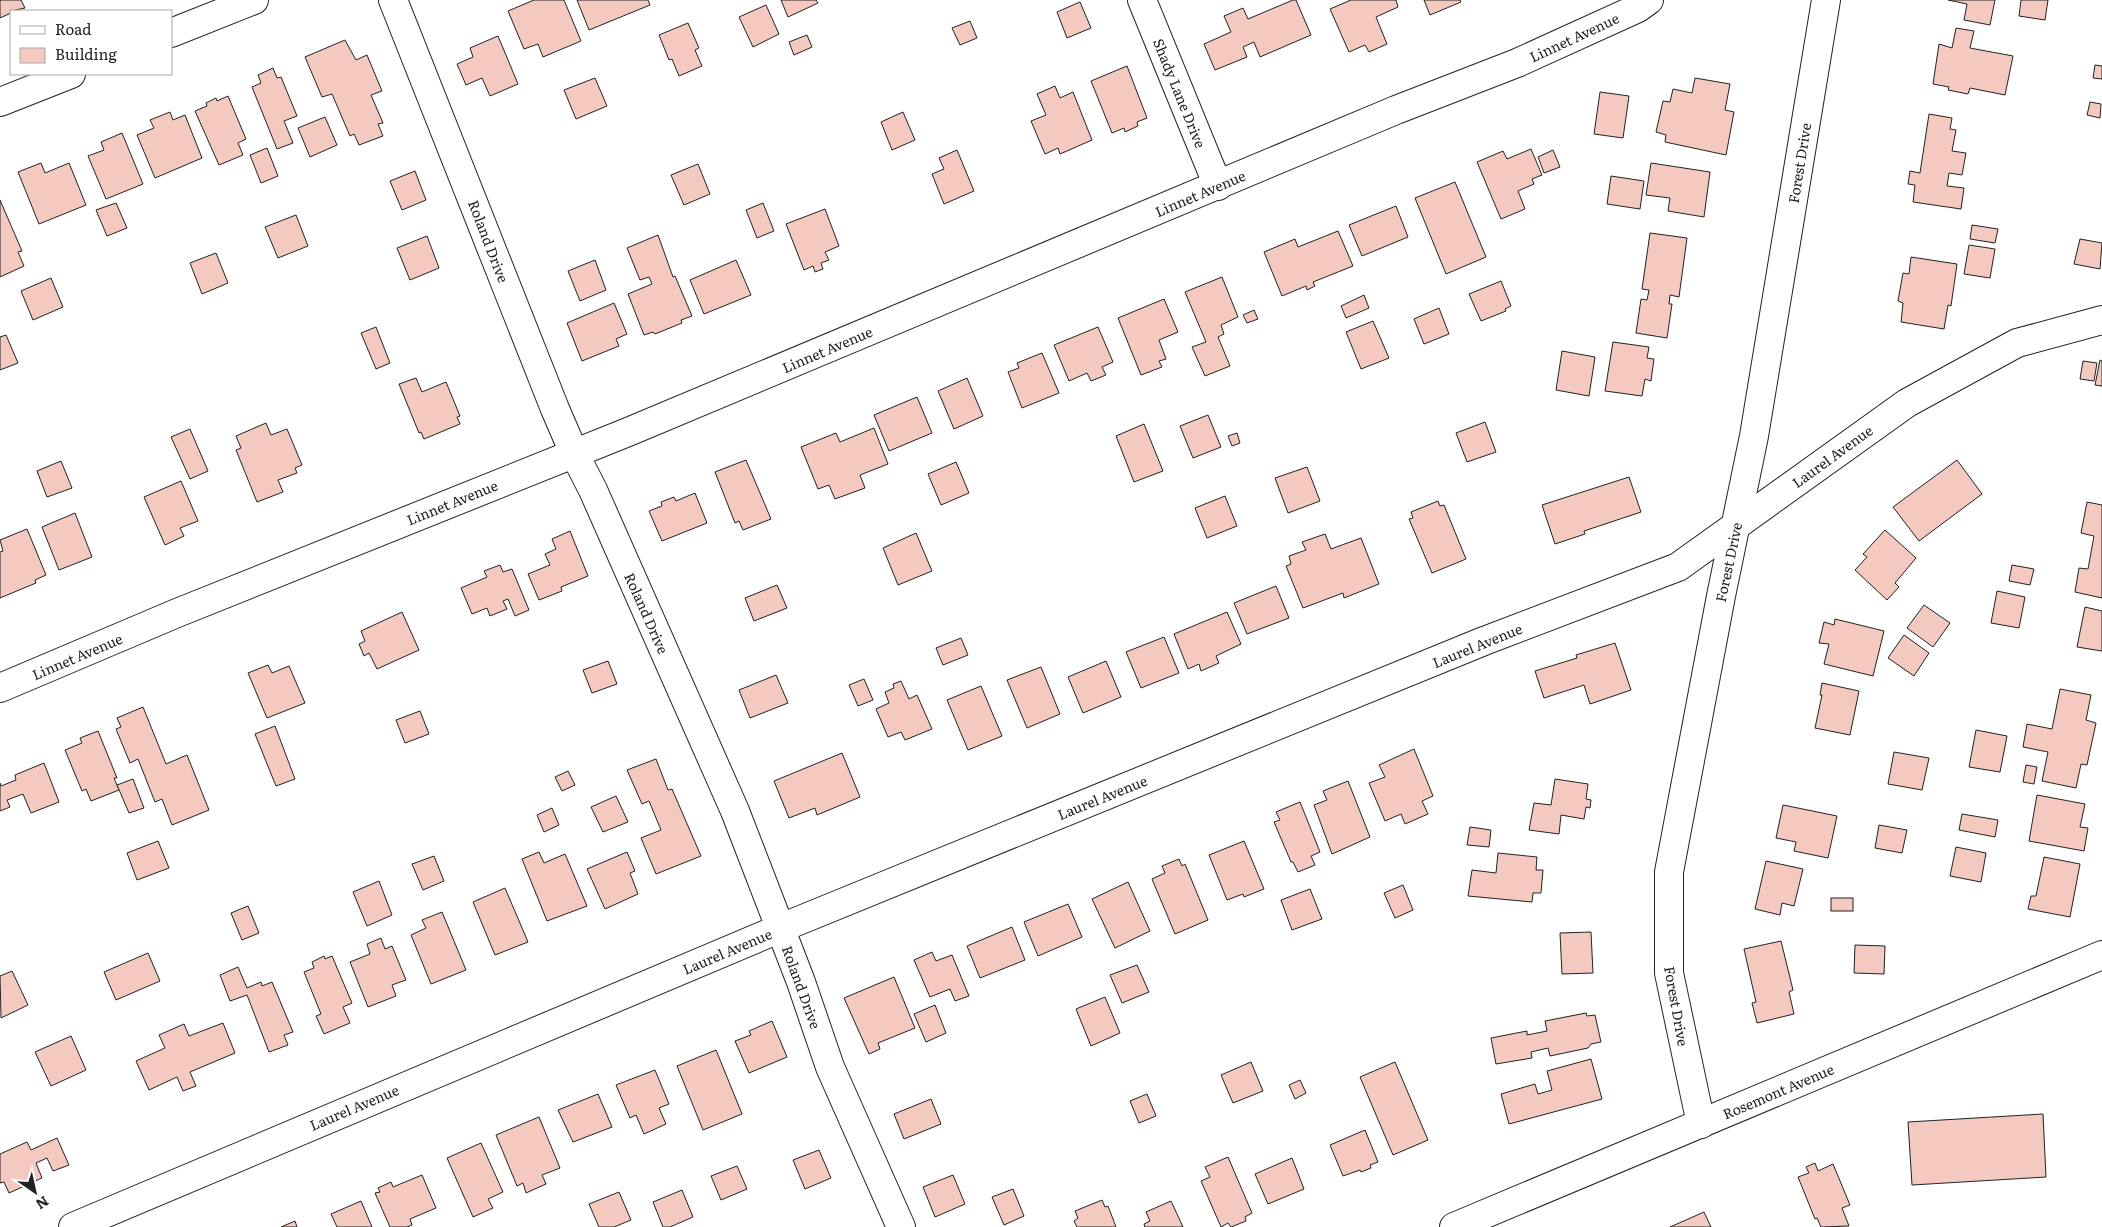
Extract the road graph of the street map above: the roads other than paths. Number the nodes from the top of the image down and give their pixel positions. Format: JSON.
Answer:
{"nodes":[{"id":1,"x":254,"y":0,"type":"edge"},
{"id":2,"x":393,"y":0,"type":"edge"},
{"id":3,"x":1142,"y":0,"type":"edge"},
{"id":4,"x":1649,"y":0,"type":"edge"},
{"id":5,"x":1826,"y":0,"type":"edge"},
{"id":6,"x":172,"y":33,"type":"edge"},
{"id":7,"x":68,"y":75,"type":"edge"},
{"id":8,"x":0,"y":102,"type":"edge"},
{"id":9,"x":1218,"y":186,"type":"junction"},
{"id":10,"x":2102,"y":320,"type":"edge"},
{"id":11,"x":574,"y":452,"type":"junction"},
{"id":12,"x":1736,"y":527,"type":"junction"},
{"id":13,"x":0,"y":688,"type":"edge"},
{"id":14,"x":781,"y":928,"type":"junction"},
{"id":15,"x":2102,"y":955,"type":"edge"},
{"id":16,"x":1701,"y":1124,"type":"junction"},
{"id":17,"x":73,"y":1227,"type":"edge"},
{"id":18,"x":901,"y":1227,"type":"edge"},
{"id":19,"x":1454,"y":1227,"type":"edge"}],
"edges":[{"from":1,"to":6,"type":"street"},
{"from":2,"to":11,"type":"street","name":"Roland Drive"},
{"from":3,"to":9,"type":"street","name":"Shady Lane Drive"},
{"from":4,"to":9,"type":"street","name":"Linnet Avenue"},
{"from":5,"to":12,"type":"street","name":"Forest Drive"},
{"from":7,"to":8,"type":"street"},
{"from":9,"to":11,"type":"street","name":"Linnet Avenue"},
{"from":10,"to":12,"type":"street","name":"Laurel Avenue"},
{"from":11,"to":13,"type":"street","name":"Linnet Avenue"},
{"from":11,"to":14,"type":"street","name":"Roland Drive"},
{"from":12,"to":14,"type":"street","name":"Laurel Avenue"},
{"from":12,"to":16,"type":"street","name":"Forest Drive"},
{"from":14,"to":17,"type":"street","name":"Laurel Avenue"},
{"from":14,"to":18,"type":"street","name":"Roland Drive"},
{"from":15,"to":16,"type":"street","name":"Rosemont Avenue"},
{"from":16,"to":19,"type":"street","name":"Rosemont Avenue"}]}
